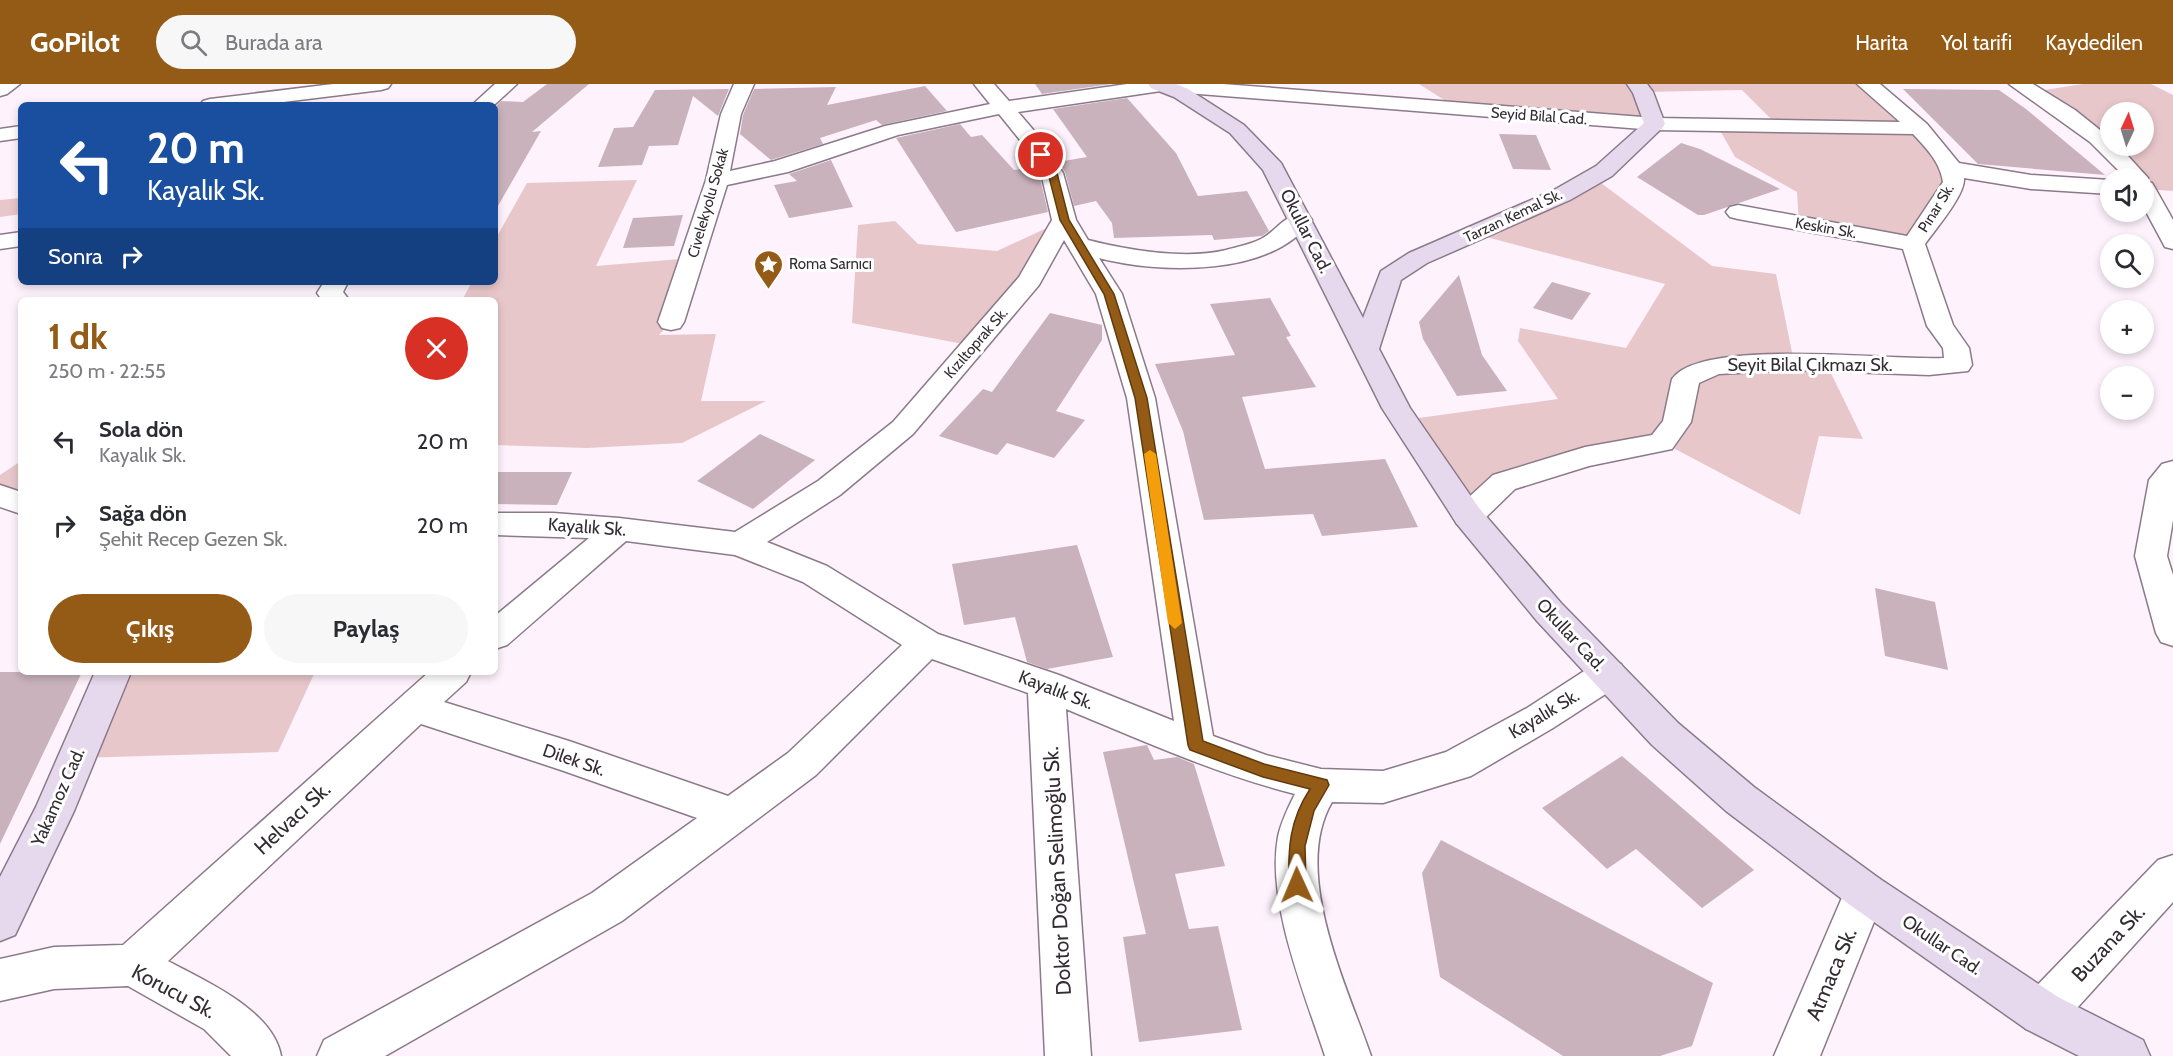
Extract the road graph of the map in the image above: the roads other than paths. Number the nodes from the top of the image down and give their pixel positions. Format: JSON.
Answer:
{"nodes":[{"id":1,"x":10,"y":84,"type":"edge"},
{"id":2,"x":381,"y":84,"type":"edge"},
{"id":3,"x":507,"y":84,"type":"edge"},
{"id":4,"x":744,"y":84,"type":"edge"},
{"id":5,"x":984,"y":84,"type":"edge"},
{"id":6,"x":1637,"y":84,"type":"edge"},
{"id":7,"x":1867,"y":84,"type":"edge"},
{"id":8,"x":2019,"y":84,"type":"edge"},
{"id":9,"x":1159,"y":85,"type":"edge"},
{"id":10,"x":0,"y":90,"type":"edge"},
{"id":11,"x":260,"y":96,"type":"edge"},
{"id":12,"x":227,"y":102,"type":"edge"},
{"id":13,"x":486,"y":102,"type":"edge"},
{"id":14,"x":1005,"y":108,"type":"junction"},
{"id":15,"x":1655,"y":124,"type":"junction"},
{"id":16,"x":1917,"y":128,"type":"junction"},
{"id":17,"x":18,"y":132,"type":"edge"},
{"id":18,"x":0,"y":135,"type":"edge"},
{"id":19,"x":1952,"y":168,"type":"junction"},
{"id":20,"x":2127,"y":168,"type":"edge"},
{"id":21,"x":717,"y":180,"type":"junction"},
{"id":22,"x":2100,"y":186,"type":"edge"},
{"id":23,"x":2154,"y":208,"type":"edge"},
{"id":24,"x":1738,"y":212,"type":"dead end"},
{"id":25,"x":1064,"y":220,"type":"junction"},
{"id":26,"x":1300,"y":220,"type":"junction"},
{"id":27,"x":18,"y":239,"type":"edge"},
{"id":28,"x":0,"y":242,"type":"edge"},
{"id":29,"x":2173,"y":242,"type":"edge"},
{"id":30,"x":1913,"y":244,"type":"junction"},
{"id":31,"x":1080,"y":245,"type":"junction"},
{"id":32,"x":1929,"y":292,"type":"joint"},
{"id":33,"x":671,"y":322,"type":"dead end"},
{"id":34,"x":1366,"y":349,"type":"junction"},
{"id":35,"x":2173,"y":471,"type":"edge"},
{"id":36,"x":0,"y":495,"type":"edge"},
{"id":37,"x":18,"y":503,"type":"edge"},
{"id":38,"x":1468,"y":516,"type":"junction"},
{"id":39,"x":498,"y":524,"type":"edge"},
{"id":40,"x":619,"y":529,"type":"junction"},
{"id":41,"x":740,"y":544,"type":"junction"},
{"id":42,"x":498,"y":633,"type":"edge"},
{"id":43,"x":2173,"y":633,"type":"edge"},
{"id":44,"x":926,"y":643,"type":"junction"},
{"id":45,"x":1608,"y":674,"type":"junction"},
{"id":46,"x":112,"y":675,"type":"edge"},
{"id":47,"x":450,"y":675,"type":"edge"},
{"id":48,"x":1046,"y":685,"type":"junction"},
{"id":49,"x":413,"y":707,"type":"junction"},
{"id":50,"x":1196,"y":745,"type":"junction"},
{"id":51,"x":1321,"y":785,"type":"junction"},
{"id":52,"x":735,"y":815,"type":"junction"},
{"id":53,"x":2173,"y":873,"type":"edge"},
{"id":54,"x":1865,"y":892,"type":"junction"},
{"id":55,"x":0,"y":921,"type":"edge"},
{"id":56,"x":132,"y":965,"type":"junction"},
{"id":57,"x":0,"y":980,"type":"edge"},
{"id":58,"x":2042,"y":1013,"type":"junction"},
{"id":59,"x":258,"y":1056,"type":"edge"},
{"id":60,"x":340,"y":1056,"type":"edge"},
{"id":61,"x":1068,"y":1056,"type":"edge"},
{"id":62,"x":1348,"y":1056,"type":"edge"},
{"id":63,"x":1797,"y":1056,"type":"edge"},
{"id":64,"x":2127,"y":1056,"type":"edge"}],
"edges":[{"from":1,"to":10,"type":"street"},
{"from":2,"to":11,"type":"street"},
{"from":3,"to":13,"type":"street"},
{"from":4,"to":21,"type":"street","name":"Civelekyolu Sokak"},
{"from":5,"to":14,"type":"street"},
{"from":6,"to":15,"type":"main road"},
{"from":7,"to":16,"type":"street","name":"Pınar Sk."},
{"from":8,"to":20,"type":"street"},
{"from":9,"to":14,"type":"street","name":"Seyid Bilal Cad."},
{"from":9,"to":15,"type":"street","name":"Seyid Bilal Cad."},
{"from":9,"to":26,"type":"main road","name":"Okullar Cad."},
{"from":11,"to":12,"type":"street"},
{"from":14,"to":21,"type":"street","name":"Seyid Bilal Cad."},
{"from":14,"to":25,"type":"street"},
{"from":15,"to":16,"type":"street","name":"Seyid Bilal Cad."},
{"from":15,"to":34,"type":"main road","name":"Tarzan Kemal Sk."},
{"from":16,"to":19,"type":"street","name":"Pınar Sk."},
{"from":17,"to":18,"type":"street"},
{"from":19,"to":22,"type":"street"},
{"from":19,"to":30,"type":"street","name":"Pınar Sk."},
{"from":21,"to":33,"type":"street","name":"Civelekyolu Sokak"},
{"from":23,"to":29,"type":"street"},
{"from":24,"to":30,"type":"street","name":"Keskin Sk."},
{"from":25,"to":31,"type":"street"},
{"from":25,"to":41,"type":"street","name":"Kızıltoprak Sk."},
{"from":26,"to":31,"type":"street"},
{"from":26,"to":34,"type":"main road","name":"Okullar Cad."},
{"from":27,"to":28,"type":"street"},
{"from":30,"to":32,"type":"street","name":"Pınar Sk."},
{"from":31,"to":50,"type":"street"},
{"from":32,"to":38,"type":"street","name":"Seyit Bilal Çıkmazı Sk."},
{"from":34,"to":38,"type":"main road","name":"Okullar Cad."},
{"from":35,"to":43,"type":"street"},
{"from":36,"to":37,"type":"street"},
{"from":38,"to":45,"type":"main road","name":"Okullar Cad."},
{"from":39,"to":40,"type":"street","name":"Kayalık Sk."},
{"from":40,"to":41,"type":"street","name":"Kayalık Sk."},
{"from":40,"to":42,"type":"street"},
{"from":41,"to":44,"type":"street","name":"Kayalık Sk."},
{"from":44,"to":48,"type":"street","name":"Kayalık Sk."},
{"from":44,"to":52,"type":"street"},
{"from":45,"to":51,"type":"street","name":"Kayalık Sk."},
{"from":45,"to":54,"type":"main road","name":"Okullar Cad."},
{"from":46,"to":55,"type":"main road","name":"Yakamoz Cad."},
{"from":47,"to":49,"type":"street","name":"Helvacı Sk."},
{"from":48,"to":50,"type":"street","name":"Kayalık Sk."},
{"from":48,"to":61,"type":"street","name":"Doktor Doğan Selimoğlu Sk."},
{"from":49,"to":52,"type":"street","name":"Dilek Sk."},
{"from":49,"to":56,"type":"street","name":"Helvacı Sk."},
{"from":50,"to":51,"type":"street","name":"Kayalık Sk."},
{"from":51,"to":62,"type":"street"},
{"from":52,"to":60,"type":"street"},
{"from":53,"to":58,"type":"street","name":"Buzana Sk."},
{"from":54,"to":58,"type":"main road","name":"Okullar Cad."},
{"from":54,"to":63,"type":"street","name":"Atmaca Sk."},
{"from":56,"to":57,"type":"street","name":"Korucu Sk."},
{"from":56,"to":59,"type":"street","name":"Korucu Sk."},
{"from":58,"to":64,"type":"main road","name":"Okullar Cad."}]}
